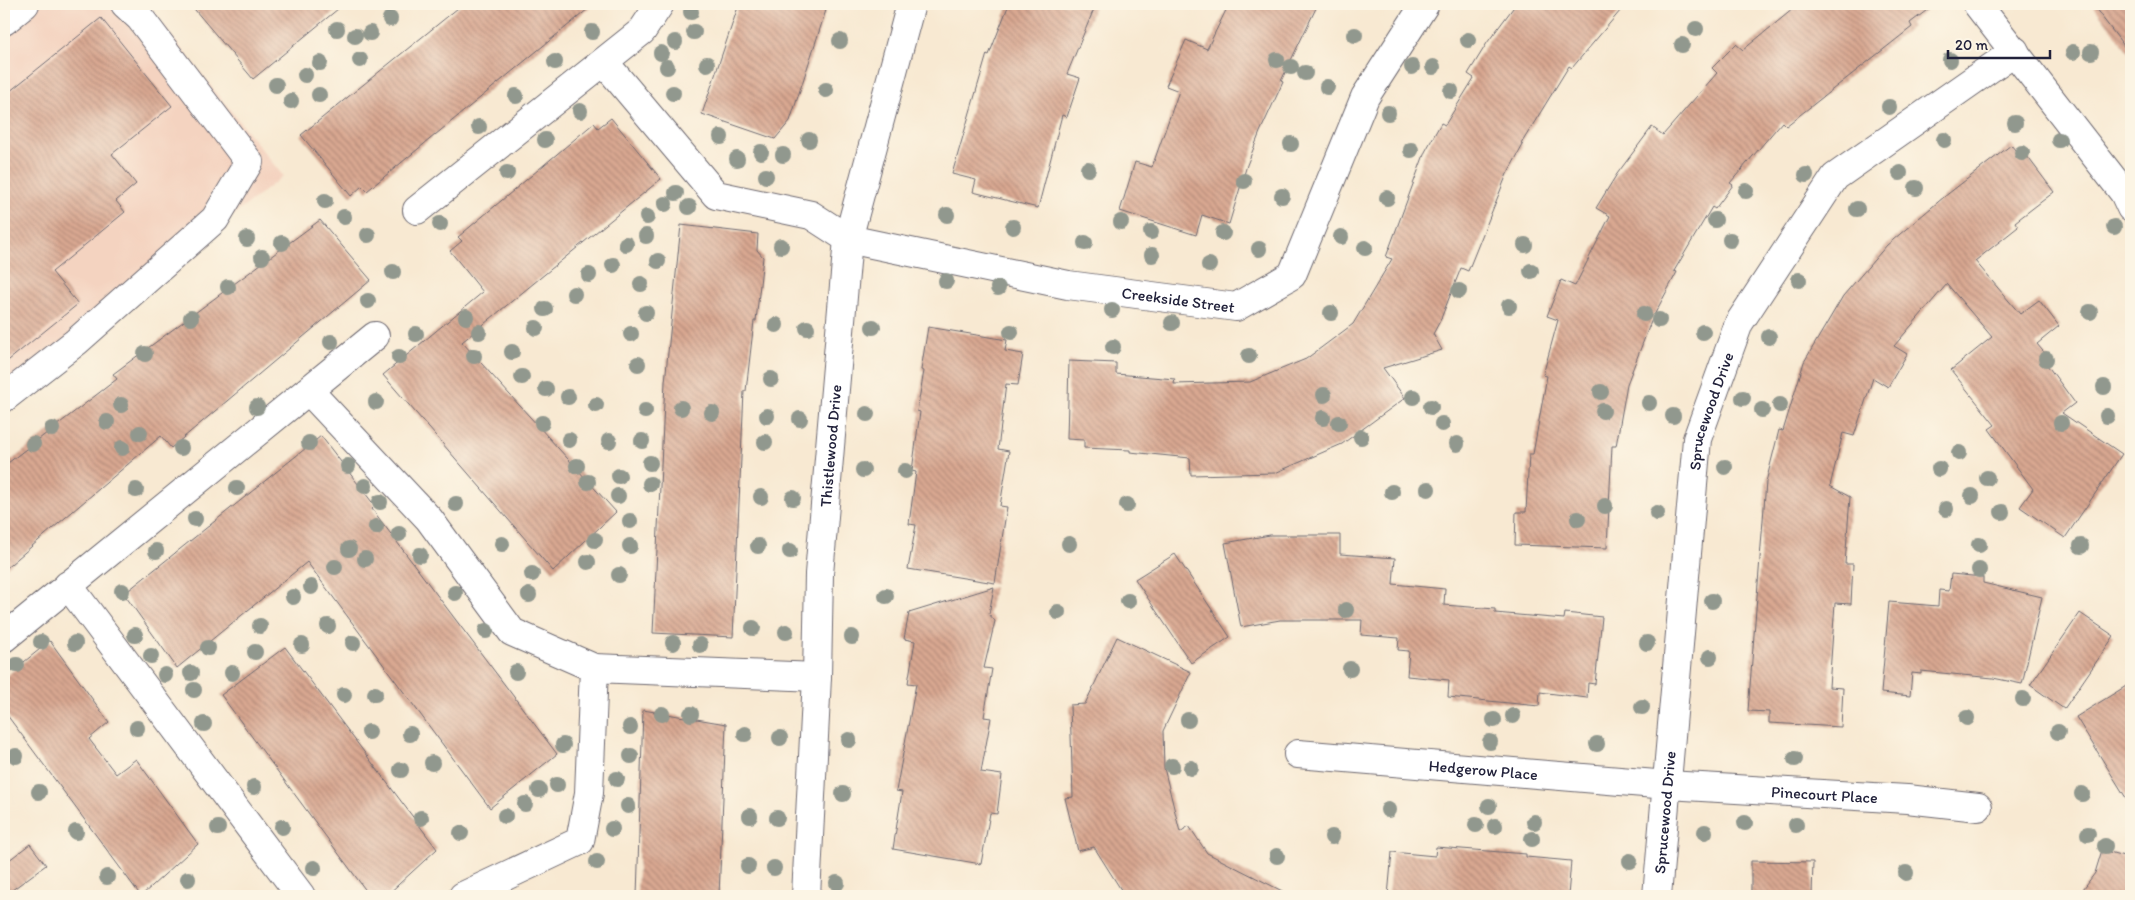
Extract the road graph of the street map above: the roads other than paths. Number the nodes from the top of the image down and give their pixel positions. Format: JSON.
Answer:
{"nodes":[{"id":1,"x":25,"y":4,"type":"edge"},
{"id":2,"x":125,"y":4,"type":"edge"},
{"id":3,"x":660,"y":4,"type":"edge"},
{"id":4,"x":911,"y":4,"type":"edge"},
{"id":5,"x":1425,"y":4,"type":"edge"},
{"id":6,"x":1977,"y":4,"type":"edge"},
{"id":7,"x":4,"y":21,"type":"edge"},
{"id":8,"x":2015,"y":51,"type":"junction"},
{"id":9,"x":604,"y":62,"type":"junction"},
{"id":10,"x":2131,"y":208,"type":"edge"},
{"id":11,"x":417,"y":210,"type":"dead end"},
{"id":12,"x":848,"y":239,"type":"junction"},
{"id":13,"x":375,"y":336,"type":"dead end"},
{"id":14,"x":308,"y":391,"type":"junction"},
{"id":15,"x":4,"y":398,"type":"edge"},
{"id":16,"x":68,"y":585,"type":"junction"},
{"id":17,"x":4,"y":638,"type":"edge"},
{"id":18,"x":594,"y":668,"type":"junction"},
{"id":19,"x":817,"y":677,"type":"junction"},
{"id":20,"x":1298,"y":754,"type":"dead end"},
{"id":21,"x":1668,"y":784,"type":"junction"},
{"id":22,"x":1978,"y":807,"type":"dead end"},
{"id":23,"x":301,"y":896,"type":"edge"},
{"id":24,"x":463,"y":896,"type":"edge"},
{"id":25,"x":806,"y":896,"type":"edge"},
{"id":26,"x":1658,"y":896,"type":"edge"}],
"edges":[{"from":1,"to":7,"type":"street"},
{"from":2,"to":15,"type":"street"},
{"from":3,"to":9,"type":"street"},
{"from":4,"to":12,"type":"street","name":"Thistlewood Drive"},
{"from":5,"to":12,"type":"street","name":"Creekside Street"},
{"from":6,"to":8,"type":"street"},
{"from":8,"to":10,"type":"street"},
{"from":8,"to":21,"type":"street","name":"Sprucewood Drive"},
{"from":9,"to":11,"type":"street"},
{"from":9,"to":12,"type":"street"},
{"from":12,"to":19,"type":"street","name":"Thistlewood Drive"},
{"from":13,"to":14,"type":"street"},
{"from":14,"to":16,"type":"street"},
{"from":14,"to":18,"type":"street"},
{"from":16,"to":17,"type":"street"},
{"from":16,"to":23,"type":"street"},
{"from":18,"to":19,"type":"street"},
{"from":18,"to":24,"type":"street"},
{"from":19,"to":25,"type":"street","name":"Thistlewood Drive"},
{"from":20,"to":21,"type":"street","name":"Hedgerow Place"},
{"from":21,"to":22,"type":"street","name":"Pinecourt Place"},
{"from":21,"to":26,"type":"street","name":"Sprucewood Drive"}]}
